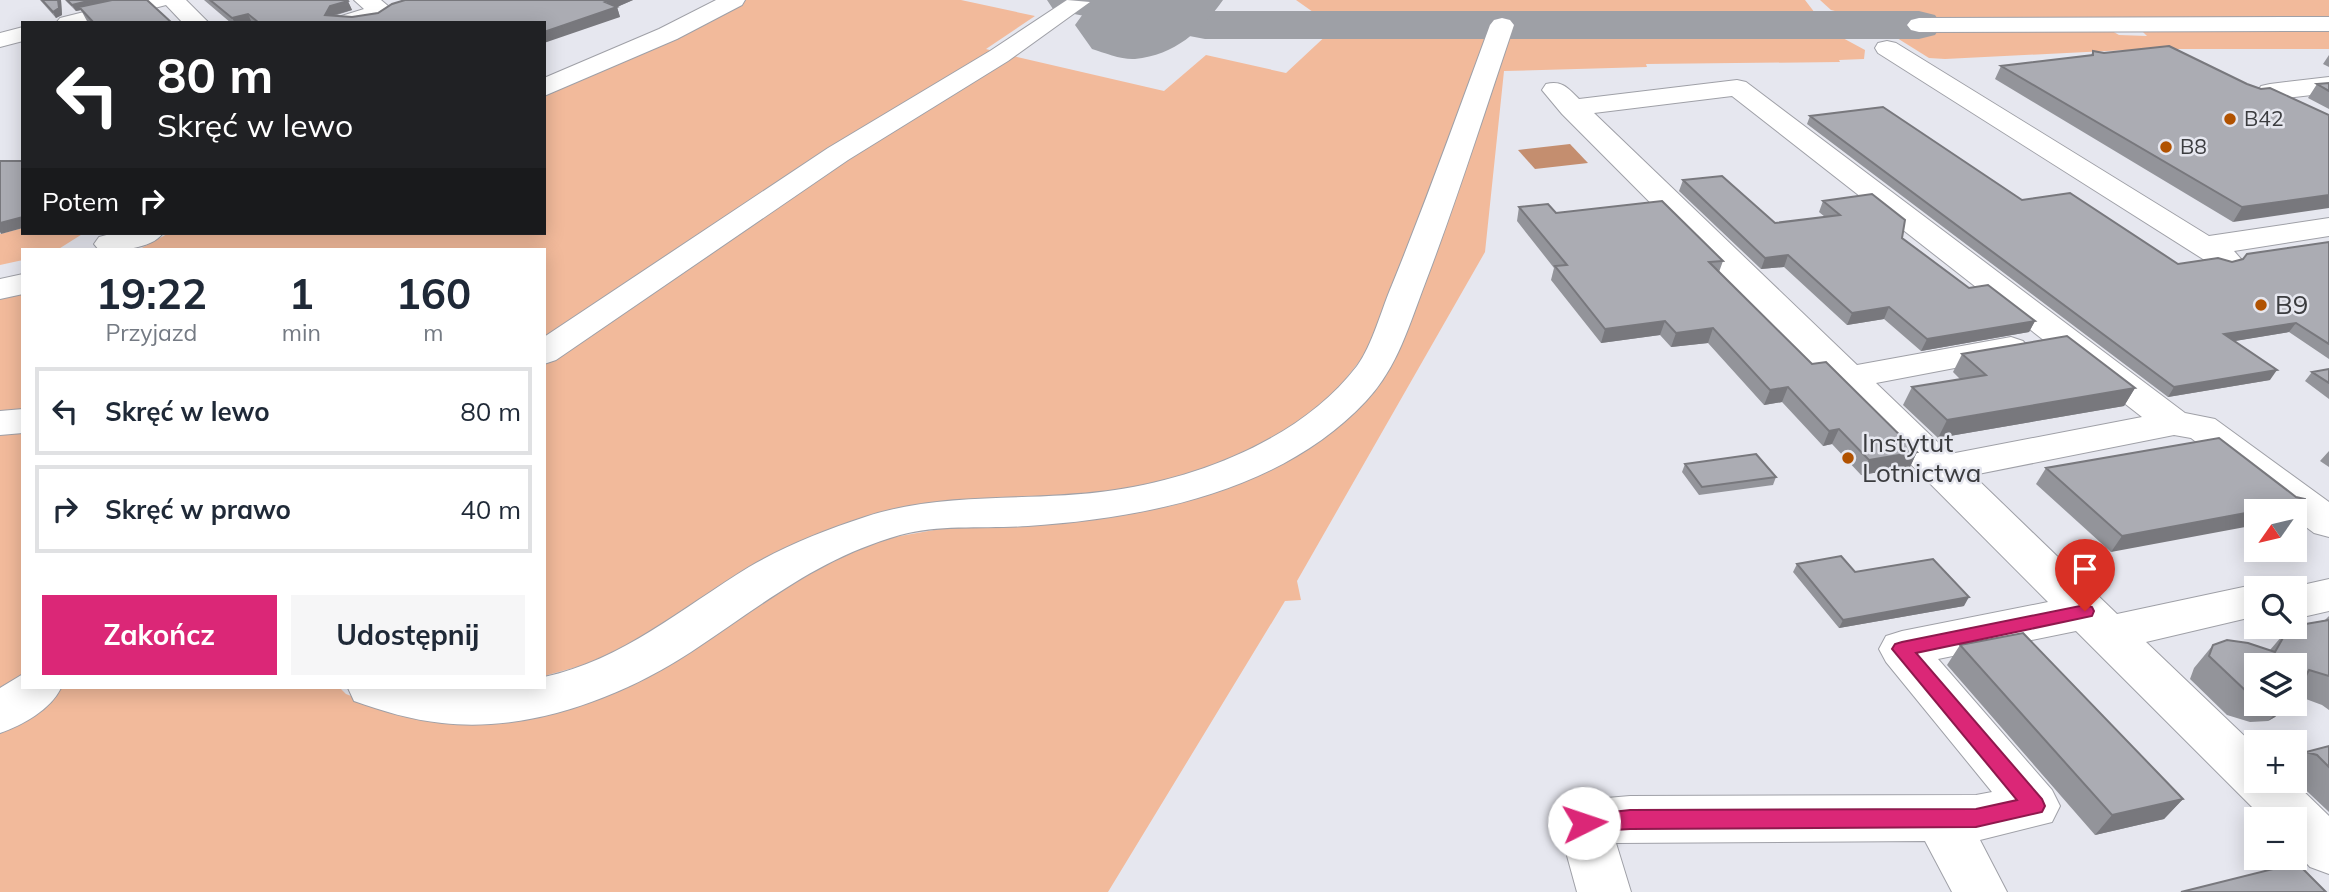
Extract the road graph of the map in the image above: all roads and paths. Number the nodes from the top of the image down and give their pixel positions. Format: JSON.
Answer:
{"nodes":[{"id":1,"x":160,"y":0,"type":"edge"},
{"id":2,"x":173,"y":0,"type":"edge"},
{"id":3,"x":366,"y":0,"type":"edge"},
{"id":4,"x":734,"y":0,"type":"edge"},
{"id":5,"x":1079,"y":2,"type":"dead end"},
{"id":6,"x":127,"y":4,"type":"edge"},
{"id":7,"x":72,"y":15,"type":"edge"},
{"id":8,"x":195,"y":21,"type":"edge"},
{"id":9,"x":350,"y":21,"type":"edge"},
{"id":10,"x":1919,"y":24,"type":"dead end"},
{"id":11,"x":2329,"y":24,"type":"edge"},
{"id":12,"x":1502,"y":25,"type":"dead end"},
{"id":13,"x":21,"y":35,"type":"edge"},
{"id":14,"x":0,"y":40,"type":"edge"},
{"id":15,"x":1887,"y":48,"type":"dead end"},
{"id":16,"x":2329,"y":85,"type":"edge"},
{"id":17,"x":546,"y":87,"type":"edge"},
{"id":18,"x":2305,"y":110,"type":"edge"},
{"id":19,"x":2329,"y":227,"type":"edge"},
{"id":20,"x":139,"y":235,"type":"edge"},
{"id":21,"x":110,"y":242,"type":"edge"},
{"id":22,"x":21,"y":284,"type":"edge"},
{"id":23,"x":0,"y":289,"type":"edge"},
{"id":24,"x":2065,"y":339,"type":"junction"},
{"id":25,"x":546,"y":352,"type":"edge"},
{"id":26,"x":1849,"y":377,"type":"junction"},
{"id":27,"x":21,"y":421,"type":"edge"},
{"id":28,"x":0,"y":423,"type":"edge"},
{"id":29,"x":2174,"y":423,"type":"junction"},
{"id":30,"x":1939,"y":469,"type":"junction"},
{"id":31,"x":2329,"y":523,"type":"edge"},
{"id":32,"x":2329,"y":595,"type":"edge"},
{"id":33,"x":2307,"y":600,"type":"edge"},
{"id":34,"x":2244,"y":603,"type":"edge"},
{"id":35,"x":2096,"y":622,"type":"junction"},
{"id":36,"x":36,"y":689,"type":"edge"},
{"id":37,"x":374,"y":689,"type":"edge"},
{"id":38,"x":0,"y":713,"type":"edge"},
{"id":39,"x":2244,"y":767,"type":"edge"},
{"id":40,"x":2270,"y":793,"type":"edge"},
{"id":41,"x":1941,"y":818,"type":"junction"},
{"id":42,"x":2329,"y":850,"type":"edge"},
{"id":43,"x":1604,"y":892,"type":"edge"},
{"id":44,"x":1980,"y":892,"type":"edge"}],
"edges":[{"from":1,"to":6,"type":"street"},
{"from":2,"to":8,"type":"street"},
{"from":3,"to":9,"type":"street"},
{"from":4,"to":17,"type":"street"},
{"from":5,"to":25,"type":"street"},
{"from":6,"to":7,"type":"street"},
{"from":10,"to":11,"type":"street"},
{"from":12,"to":37,"type":"street"},
{"from":13,"to":14,"type":"street"},
{"from":15,"to":19,"type":"street"},
{"from":16,"to":18,"type":"street"},
{"from":20,"to":21,"type":"street"},
{"from":22,"to":23,"type":"street"},
{"from":24,"to":26,"type":"street"},
{"from":24,"to":26,"type":"street"},
{"from":24,"to":29,"type":"street"},
{"from":26,"to":30,"type":"street"},
{"from":27,"to":28,"type":"street"},
{"from":29,"to":30,"type":"street"},
{"from":29,"to":31,"type":"street"},
{"from":30,"to":35,"type":"street"},
{"from":32,"to":33,"type":"street"},
{"from":34,"to":35,"type":"street"},
{"from":35,"to":39,"type":"street"},
{"from":35,"to":41,"type":"street"},
{"from":36,"to":38,"type":"street"},
{"from":40,"to":42,"type":"street"},
{"from":41,"to":43,"type":"street"},
{"from":41,"to":44,"type":"street"}]}
